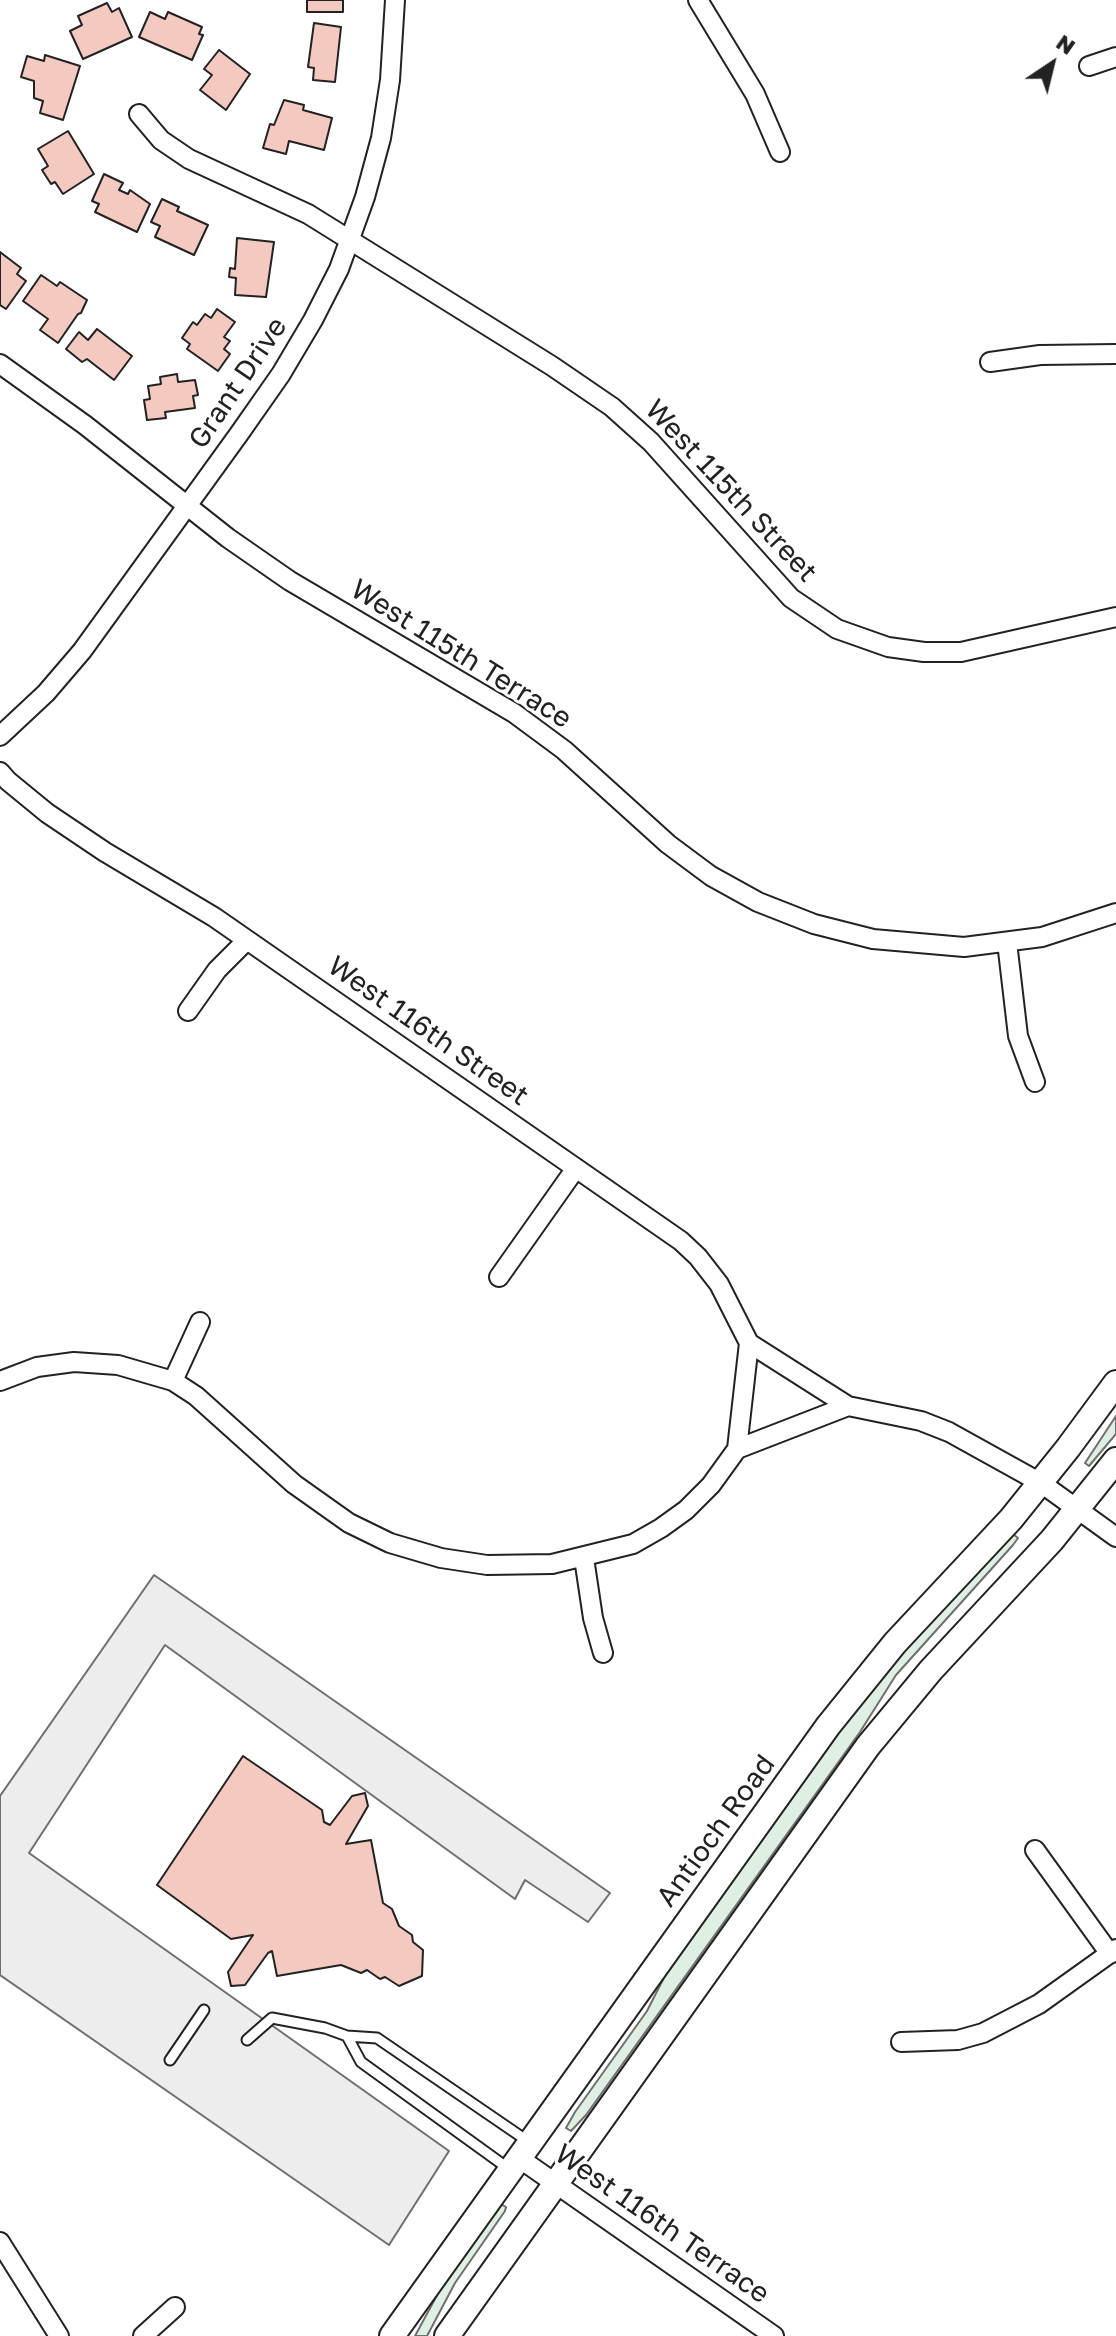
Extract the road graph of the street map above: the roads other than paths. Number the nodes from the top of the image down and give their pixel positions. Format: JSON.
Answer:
{"nodes":[{"id":1,"x":395,"y":0,"type":"edge"},
{"id":2,"x":698,"y":0,"type":"edge"},
{"id":3,"x":1116,"y":57,"type":"edge"},
{"id":4,"x":1089,"y":66,"type":"dead end"},
{"id":5,"x":139,"y":114,"type":"dead end"},
{"id":6,"x":780,"y":152,"type":"dead end"},
{"id":7,"x":349,"y":239,"type":"junction"},
{"id":8,"x":1116,"y":354,"type":"edge"},
{"id":9,"x":990,"y":362,"type":"dead end"},
{"id":10,"x":0,"y":364,"type":"edge"},
{"id":11,"x":187,"y":506,"type":"junction"},
{"id":12,"x":1116,"y":617,"type":"edge"},
{"id":13,"x":0,"y":736,"type":"edge"},
{"id":14,"x":0,"y":772,"type":"edge"},
{"id":15,"x":1116,"y":913,"type":"edge"},
{"id":16,"x":247,"y":940,"type":"junction"},
{"id":17,"x":1007,"y":942,"type":"junction"},
{"id":18,"x":188,"y":1011,"type":"dead end"},
{"id":19,"x":1035,"y":1082,"type":"dead end"},
{"id":20,"x":576,"y":1168,"type":"junction"},
{"id":21,"x":499,"y":1277,"type":"dead end"},
{"id":22,"x":200,"y":1322,"type":"dead end"},
{"id":23,"x":749,"y":1343,"type":"junction"},
{"id":24,"x":0,"y":1381,"type":"edge"},
{"id":25,"x":173,"y":1381,"type":"junction"},
{"id":26,"x":1116,"y":1383,"type":"edge"},
{"id":27,"x":848,"y":1406,"type":"junction"},
{"id":28,"x":737,"y":1449,"type":"junction"},
{"id":29,"x":1116,"y":1460,"type":"edge"},
{"id":30,"x":1041,"y":1483,"type":"junction"},
{"id":31,"x":1078,"y":1509,"type":"junction"},
{"id":32,"x":1116,"y":1537,"type":"edge"},
{"id":33,"x":584,"y":1558,"type":"junction"},
{"id":34,"x":603,"y":1653,"type":"dead end"},
{"id":35,"x":1035,"y":1850,"type":"dead end"},
{"id":36,"x":1113,"y":1952,"type":"edge"},
{"id":37,"x":204,"y":2010,"type":"dead end"},
{"id":38,"x":347,"y":2036,"type":"junction"},
{"id":39,"x":247,"y":2040,"type":"dead end"},
{"id":40,"x":901,"y":2042,"type":"dead end"},
{"id":41,"x":170,"y":2060,"type":"dead end"},
{"id":42,"x":520,"y":2157,"type":"junction"},
{"id":43,"x":555,"y":2184,"type":"junction"},
{"id":44,"x":0,"y":2242,"type":"edge"},
{"id":45,"x":175,"y":2307,"type":"dead end"},
{"id":46,"x":59,"y":2336,"type":"edge"},
{"id":47,"x":143,"y":2336,"type":"edge"},
{"id":48,"x":392,"y":2336,"type":"edge"},
{"id":49,"x":447,"y":2336,"type":"edge"},
{"id":50,"x":774,"y":2336,"type":"edge"}],
"edges":[{"from":1,"to":7,"type":"street","name":"Grant Drive"},
{"from":2,"to":6,"type":"street"},
{"from":3,"to":4,"type":"street"},
{"from":5,"to":7,"type":"street","name":"West 115th Street"},
{"from":7,"to":11,"type":"street","name":"Grant Drive"},
{"from":7,"to":12,"type":"street","name":"West 115th Street"},
{"from":8,"to":9,"type":"street"},
{"from":10,"to":11,"type":"street","name":"West 115th Terrace"},
{"from":11,"to":13,"type":"street","name":"Grant Drive"},
{"from":11,"to":17,"type":"street","name":"West 115th Terrace"},
{"from":14,"to":16,"type":"street","name":"West 116th Street"},
{"from":15,"to":17,"type":"street","name":"West 115th Terrace"},
{"from":16,"to":18,"type":"street"},
{"from":16,"to":20,"type":"street","name":"West 116th Street"},
{"from":17,"to":19,"type":"street"},
{"from":20,"to":21,"type":"street"},
{"from":20,"to":23,"type":"street","name":"West 116th Street"},
{"from":22,"to":25,"type":"street"},
{"from":23,"to":27,"type":"street"},
{"from":23,"to":28,"type":"street"},
{"from":24,"to":25,"type":"street"},
{"from":25,"to":33,"type":"street"},
{"from":26,"to":30,"type":"main road","name":"Antioch Road"},
{"from":27,"to":28,"type":"street"},
{"from":27,"to":30,"type":"street"},
{"from":28,"to":33,"type":"street"},
{"from":29,"to":31,"type":"main road"},
{"from":30,"to":31,"type":"street"},
{"from":30,"to":42,"type":"main road","name":"Antioch Road"},
{"from":31,"to":32,"type":"street"},
{"from":31,"to":43,"type":"main road"},
{"from":33,"to":34,"type":"street"},
{"from":35,"to":36,"type":"street"},
{"from":36,"to":40,"type":"street"},
{"from":37,"to":41,"type":"lane"},
{"from":38,"to":39,"type":"lane"},
{"from":38,"to":42,"type":"lane"},
{"from":38,"to":42,"type":"lane"},
{"from":42,"to":43,"type":"street","name":"West 116th Terrace"},
{"from":42,"to":48,"type":"main road","name":"Antioch Road"},
{"from":43,"to":49,"type":"main road"},
{"from":43,"to":50,"type":"street","name":"West 116th Terrace"},
{"from":44,"to":46,"type":"street"},
{"from":45,"to":47,"type":"street"}]}
